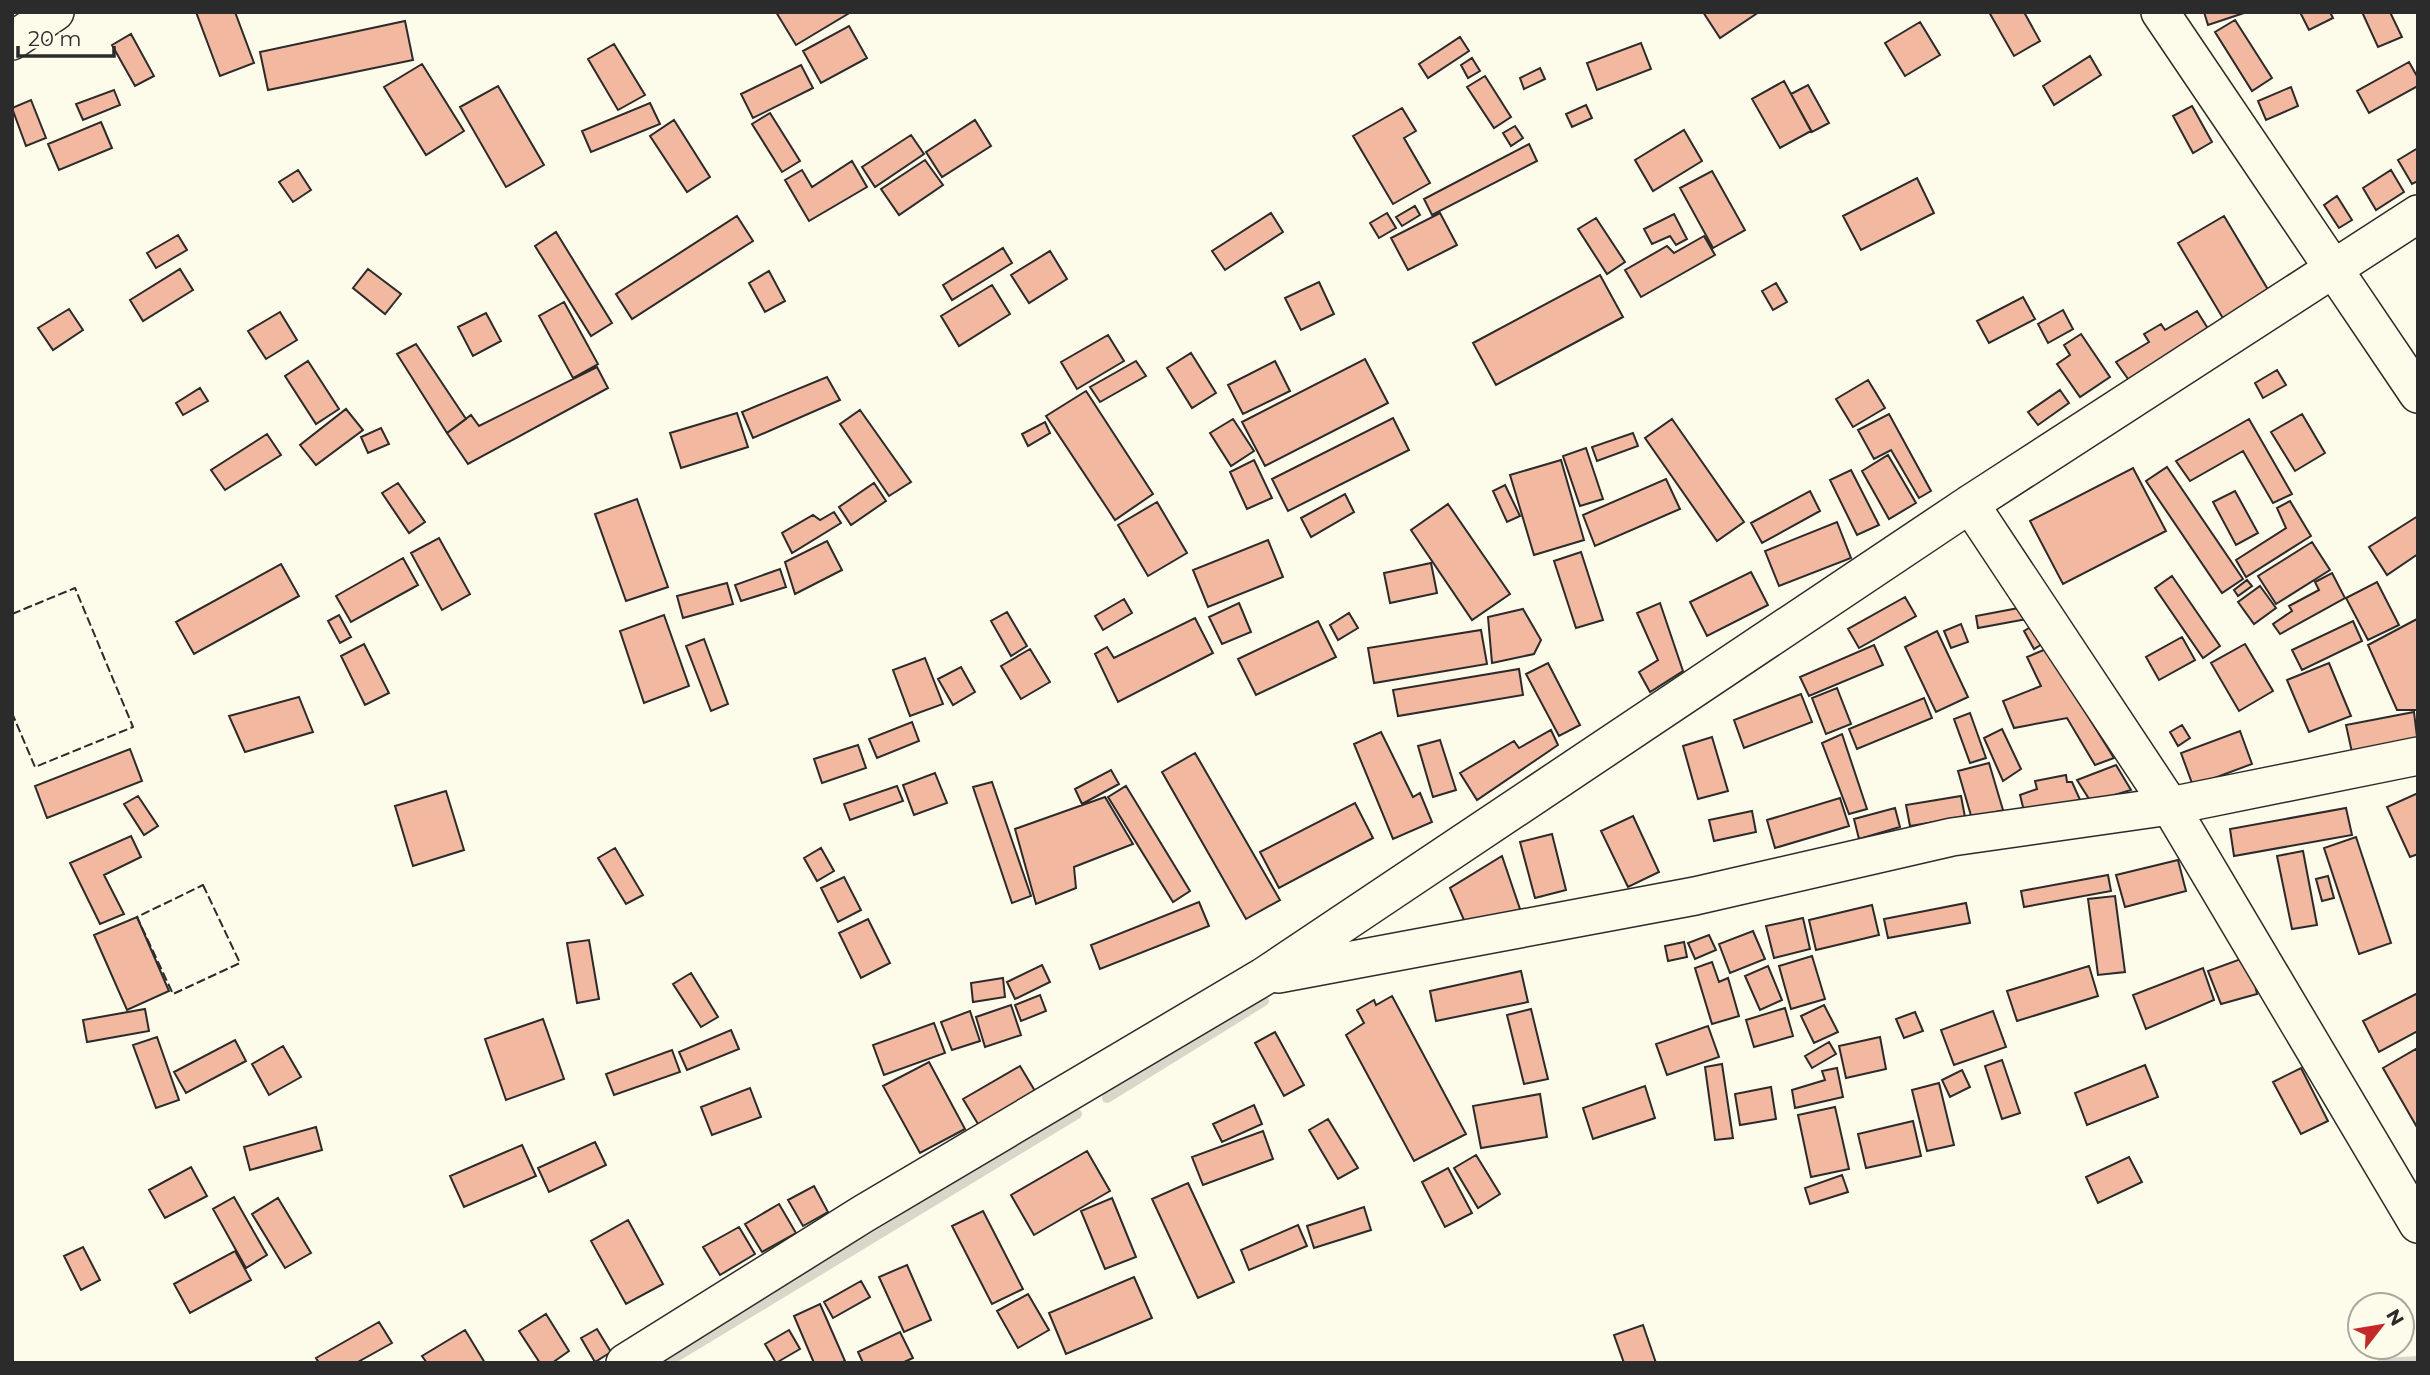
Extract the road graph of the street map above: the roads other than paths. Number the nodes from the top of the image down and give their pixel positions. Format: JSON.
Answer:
{"nodes":[{"id":1,"x":55,"y":12,"type":"edge"},
{"id":2,"x":2160,"y":12,"type":"edge"},
{"id":3,"x":12,"y":41,"type":"edge"},
{"id":4,"x":2418,"y":214,"type":"edge"},
{"id":5,"x":2334,"y":268,"type":"junction"},
{"id":6,"x":2418,"y":394,"type":"edge"},
{"id":7,"x":1970,"y":504,"type":"junction"},
{"id":8,"x":2418,"y":756,"type":"edge"},
{"id":9,"x":2169,"y":806,"type":"junction"},
{"id":10,"x":1263,"y":977,"type":"junction"},
{"id":11,"x":2418,"y":1224,"type":"edge"},
{"id":12,"x":625,"y":1363,"type":"edge"}],
"edges":[{"from":1,"to":3,"type":"street"},
{"from":2,"to":5,"type":"street"},
{"from":4,"to":5,"type":"street"},
{"from":5,"to":6,"type":"street"},
{"from":5,"to":7,"type":"street"},
{"from":7,"to":9,"type":"street"},
{"from":7,"to":10,"type":"street"},
{"from":8,"to":9,"type":"street"},
{"from":9,"to":10,"type":"street"},
{"from":9,"to":11,"type":"street"},
{"from":10,"to":12,"type":"street"}]}
